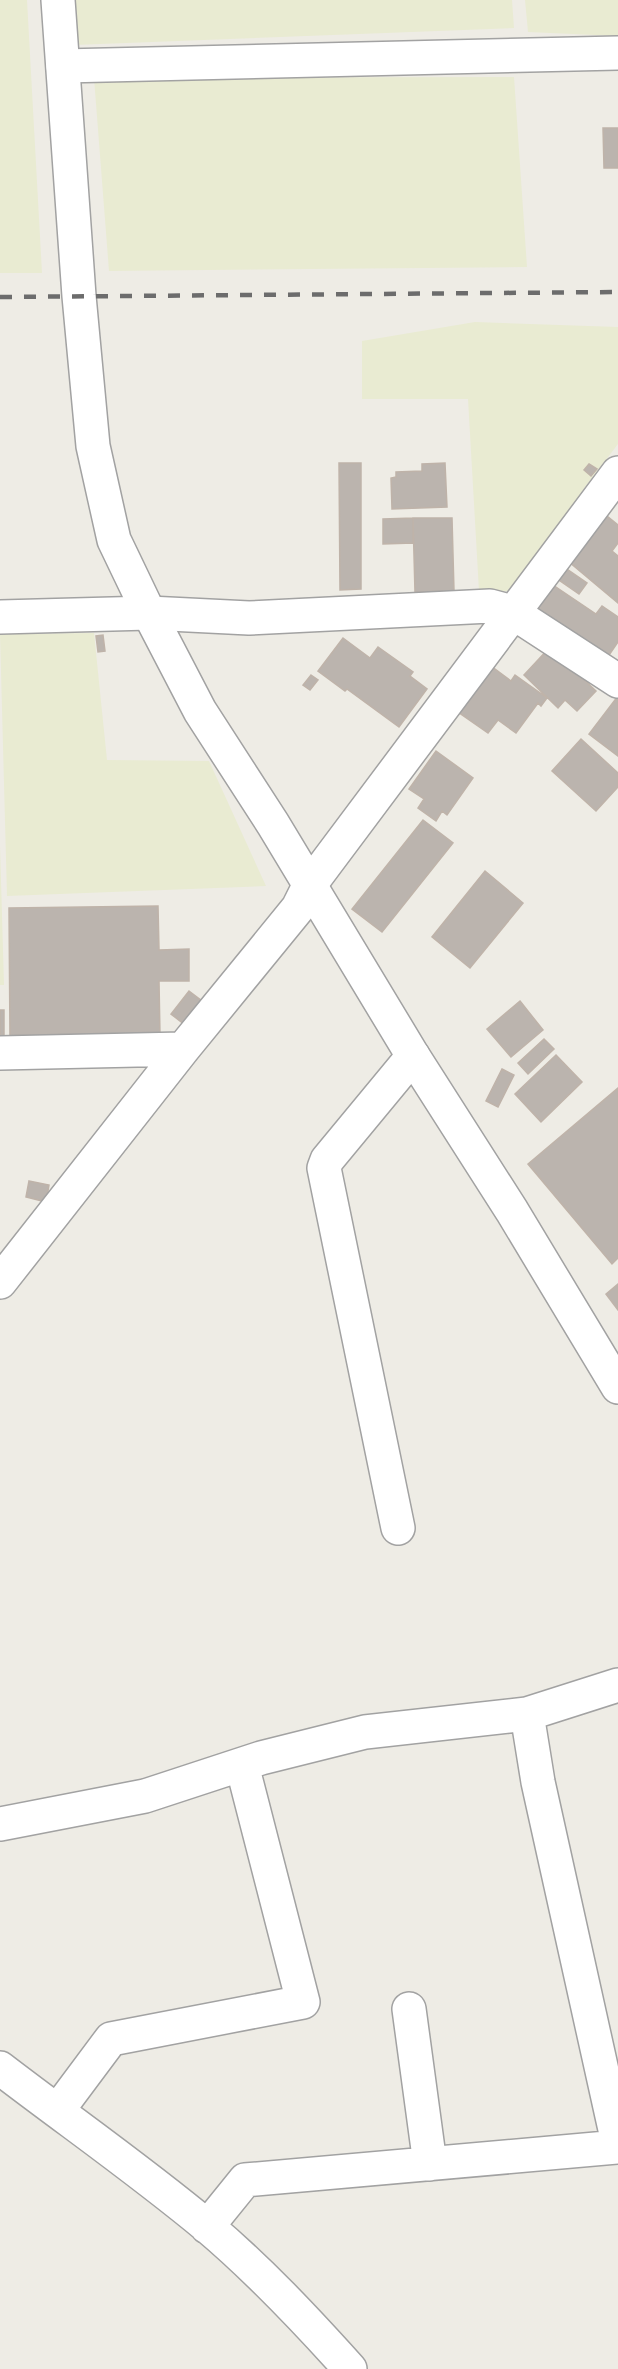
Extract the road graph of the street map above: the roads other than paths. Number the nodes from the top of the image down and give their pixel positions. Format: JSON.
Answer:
{"nodes":[{"id":1,"x":58,"y":0,"type":"edge"},
{"id":2,"x":618,"y":53,"type":"edge"},
{"id":3,"x":63,"y":66,"type":"junction"},
{"id":4,"x":618,"y":472,"type":"edge"},
{"id":5,"x":512,"y":612,"type":"junction"},
{"id":6,"x":149,"y":613,"type":"junction"},
{"id":7,"x":0,"y":617,"type":"edge"},
{"id":8,"x":618,"y":681,"type":"edge"},
{"id":9,"x":309,"y":886,"type":"junction"},
{"id":10,"x":183,"y":1049,"type":"junction"},
{"id":11,"x":0,"y":1053,"type":"edge"},
{"id":12,"x":413,"y":1056,"type":"junction"},
{"id":13,"x":0,"y":1282,"type":"edge"},
{"id":14,"x":618,"y":1387,"type":"edge"},
{"id":15,"x":398,"y":1528,"type":"dead end"},
{"id":16,"x":618,"y":1684,"type":"edge"},
{"id":17,"x":527,"y":1714,"type":"junction"},
{"id":18,"x":242,"y":1765,"type":"junction"},
{"id":19,"x":0,"y":1824,"type":"edge"},
{"id":20,"x":409,"y":2009,"type":"dead end"},
{"id":21,"x":0,"y":2068,"type":"edge"},
{"id":22,"x":58,"y":2110,"type":"junction"},
{"id":23,"x":618,"y":2145,"type":"edge"},
{"id":24,"x":430,"y":2164,"type":"junction"},
{"id":25,"x":207,"y":2227,"type":"junction"},
{"id":26,"x":350,"y":2369,"type":"edge"}],
"edges":[{"from":1,"to":3,"type":"street"},
{"from":2,"to":3,"type":"street"},
{"from":3,"to":6,"type":"street"},
{"from":4,"to":5,"type":"street"},
{"from":5,"to":6,"type":"street"},
{"from":5,"to":8,"type":"street"},
{"from":5,"to":9,"type":"street"},
{"from":6,"to":7,"type":"street"},
{"from":6,"to":9,"type":"street"},
{"from":9,"to":10,"type":"street"},
{"from":9,"to":12,"type":"street"},
{"from":10,"to":11,"type":"street"},
{"from":10,"to":13,"type":"street"},
{"from":12,"to":14,"type":"street"},
{"from":12,"to":15,"type":"street"},
{"from":16,"to":17,"type":"street"},
{"from":17,"to":18,"type":"street"},
{"from":17,"to":23,"type":"street"},
{"from":18,"to":19,"type":"street"},
{"from":18,"to":22,"type":"street"},
{"from":20,"to":24,"type":"street"},
{"from":21,"to":22,"type":"street"},
{"from":22,"to":25,"type":"street"},
{"from":23,"to":24,"type":"street"},
{"from":24,"to":25,"type":"street"},
{"from":25,"to":26,"type":"street"}]}
